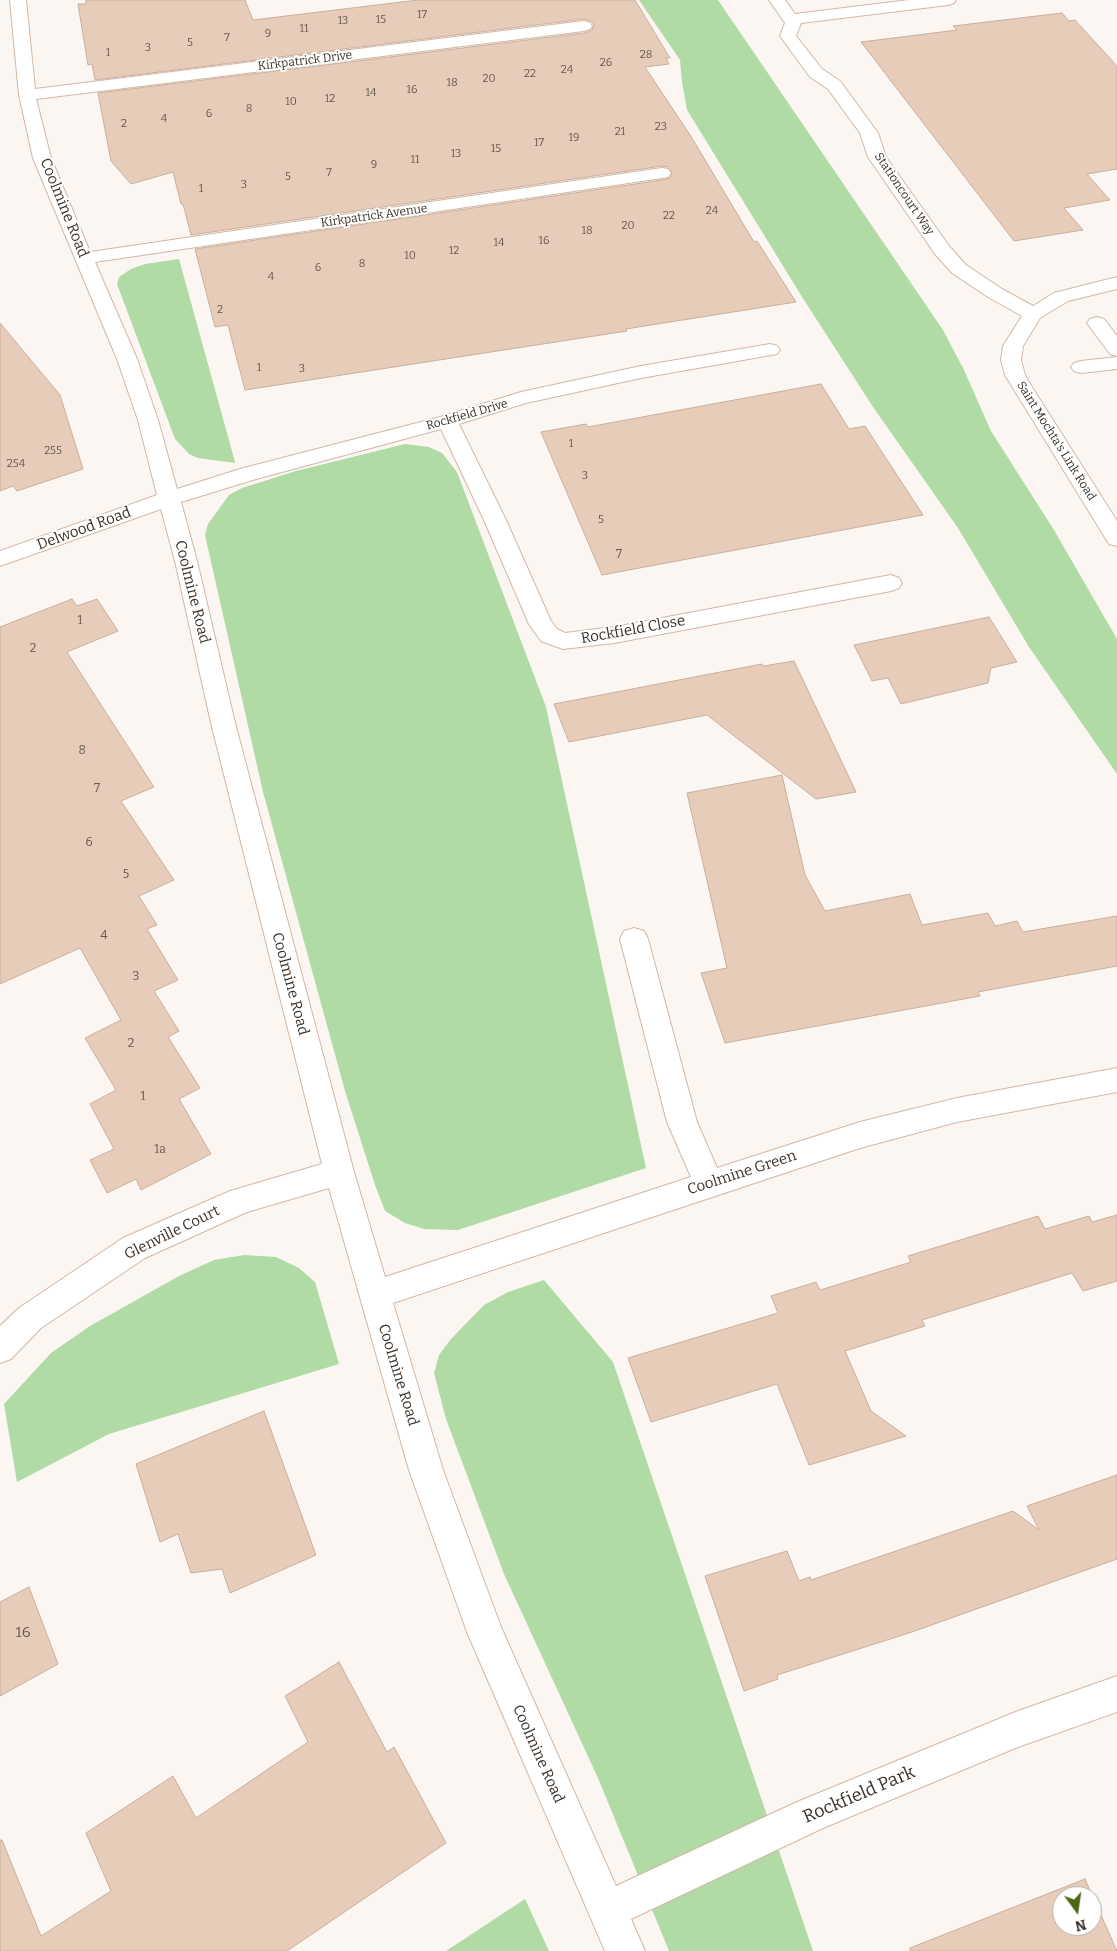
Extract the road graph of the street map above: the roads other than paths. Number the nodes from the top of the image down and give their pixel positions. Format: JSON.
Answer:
{"nodes":[{"id":1,"x":18,"y":0,"type":"edge"},
{"id":2,"x":777,"y":0,"type":"edge"},
{"id":3,"x":948,"y":0,"type":"edge"},
{"id":4,"x":792,"y":19,"type":"junction"},
{"id":5,"x":584,"y":26,"type":"dead end"},
{"id":6,"x":27,"y":96,"type":"junction"},
{"id":7,"x":662,"y":173,"type":"dead end"},
{"id":8,"x":84,"y":258,"type":"junction"},
{"id":9,"x":1117,"y":283,"type":"edge"},
{"id":10,"x":1033,"y":314,"type":"junction"},
{"id":11,"x":1097,"y":323,"type":"dead end"},
{"id":12,"x":770,"y":350,"type":"dead end"},
{"id":13,"x":1117,"y":350,"type":"edge"},
{"id":14,"x":1117,"y":363,"type":"edge"},
{"id":15,"x":1081,"y":367,"type":"dead end"},
{"id":16,"x":447,"y":421,"type":"junction"},
{"id":17,"x":168,"y":499,"type":"junction"},
{"id":18,"x":1117,"y":539,"type":"edge"},
{"id":19,"x":0,"y":560,"type":"edge"},
{"id":20,"x":891,"y":583,"type":"dead end"},
{"id":21,"x":634,"y":939,"type":"dead end"},
{"id":22,"x":1117,"y":1080,"type":"edge"},
{"id":23,"x":339,"y":1172,"type":"junction"},
{"id":24,"x":709,"y":1184,"type":"junction"},
{"id":25,"x":374,"y":1295,"type":"junction"},
{"id":26,"x":0,"y":1348,"type":"edge"},
{"id":27,"x":1117,"y":1694,"type":"edge"},
{"id":28,"x":608,"y":1910,"type":"junction"},
{"id":29,"x":625,"y":1951,"type":"edge"}],
"edges":[{"from":1,"to":6,"type":"street","name":"Coolmine Road"},
{"from":2,"to":4,"type":"street"},
{"from":3,"to":4,"type":"street"},
{"from":4,"to":10,"type":"street","name":"Stationcourt Way"},
{"from":5,"to":6,"type":"street","name":"Kirkpatrick Drive"},
{"from":6,"to":8,"type":"street","name":"Coolmine Road"},
{"from":7,"to":8,"type":"street","name":"Kirkpatrick Avenue"},
{"from":8,"to":17,"type":"street","name":"Coolmine Road"},
{"from":9,"to":10,"type":"street","name":"Saint Mochta's Link Road"},
{"from":10,"to":18,"type":"street","name":"Saint Mochta's Link Road"},
{"from":11,"to":13,"type":"street"},
{"from":12,"to":16,"type":"street","name":"Rockfield Drive"},
{"from":14,"to":15,"type":"street"},
{"from":16,"to":17,"type":"street","name":"Rockfield Drive"},
{"from":16,"to":20,"type":"street","name":"Rockfield Close"},
{"from":17,"to":19,"type":"street","name":"Delwood Road"},
{"from":17,"to":23,"type":"street","name":"Coolmine Road"},
{"from":21,"to":24,"type":"street"},
{"from":22,"to":24,"type":"street","name":"Coolmine Green"},
{"from":23,"to":25,"type":"street","name":"Coolmine Road"},
{"from":23,"to":26,"type":"street","name":"Glenville Court"},
{"from":24,"to":25,"type":"street","name":"Coolmine Green"},
{"from":25,"to":28,"type":"street","name":"Coolmine Road"},
{"from":27,"to":28,"type":"street","name":"Rockfield Park"},
{"from":28,"to":29,"type":"street","name":"Coolmine Road"}]}
